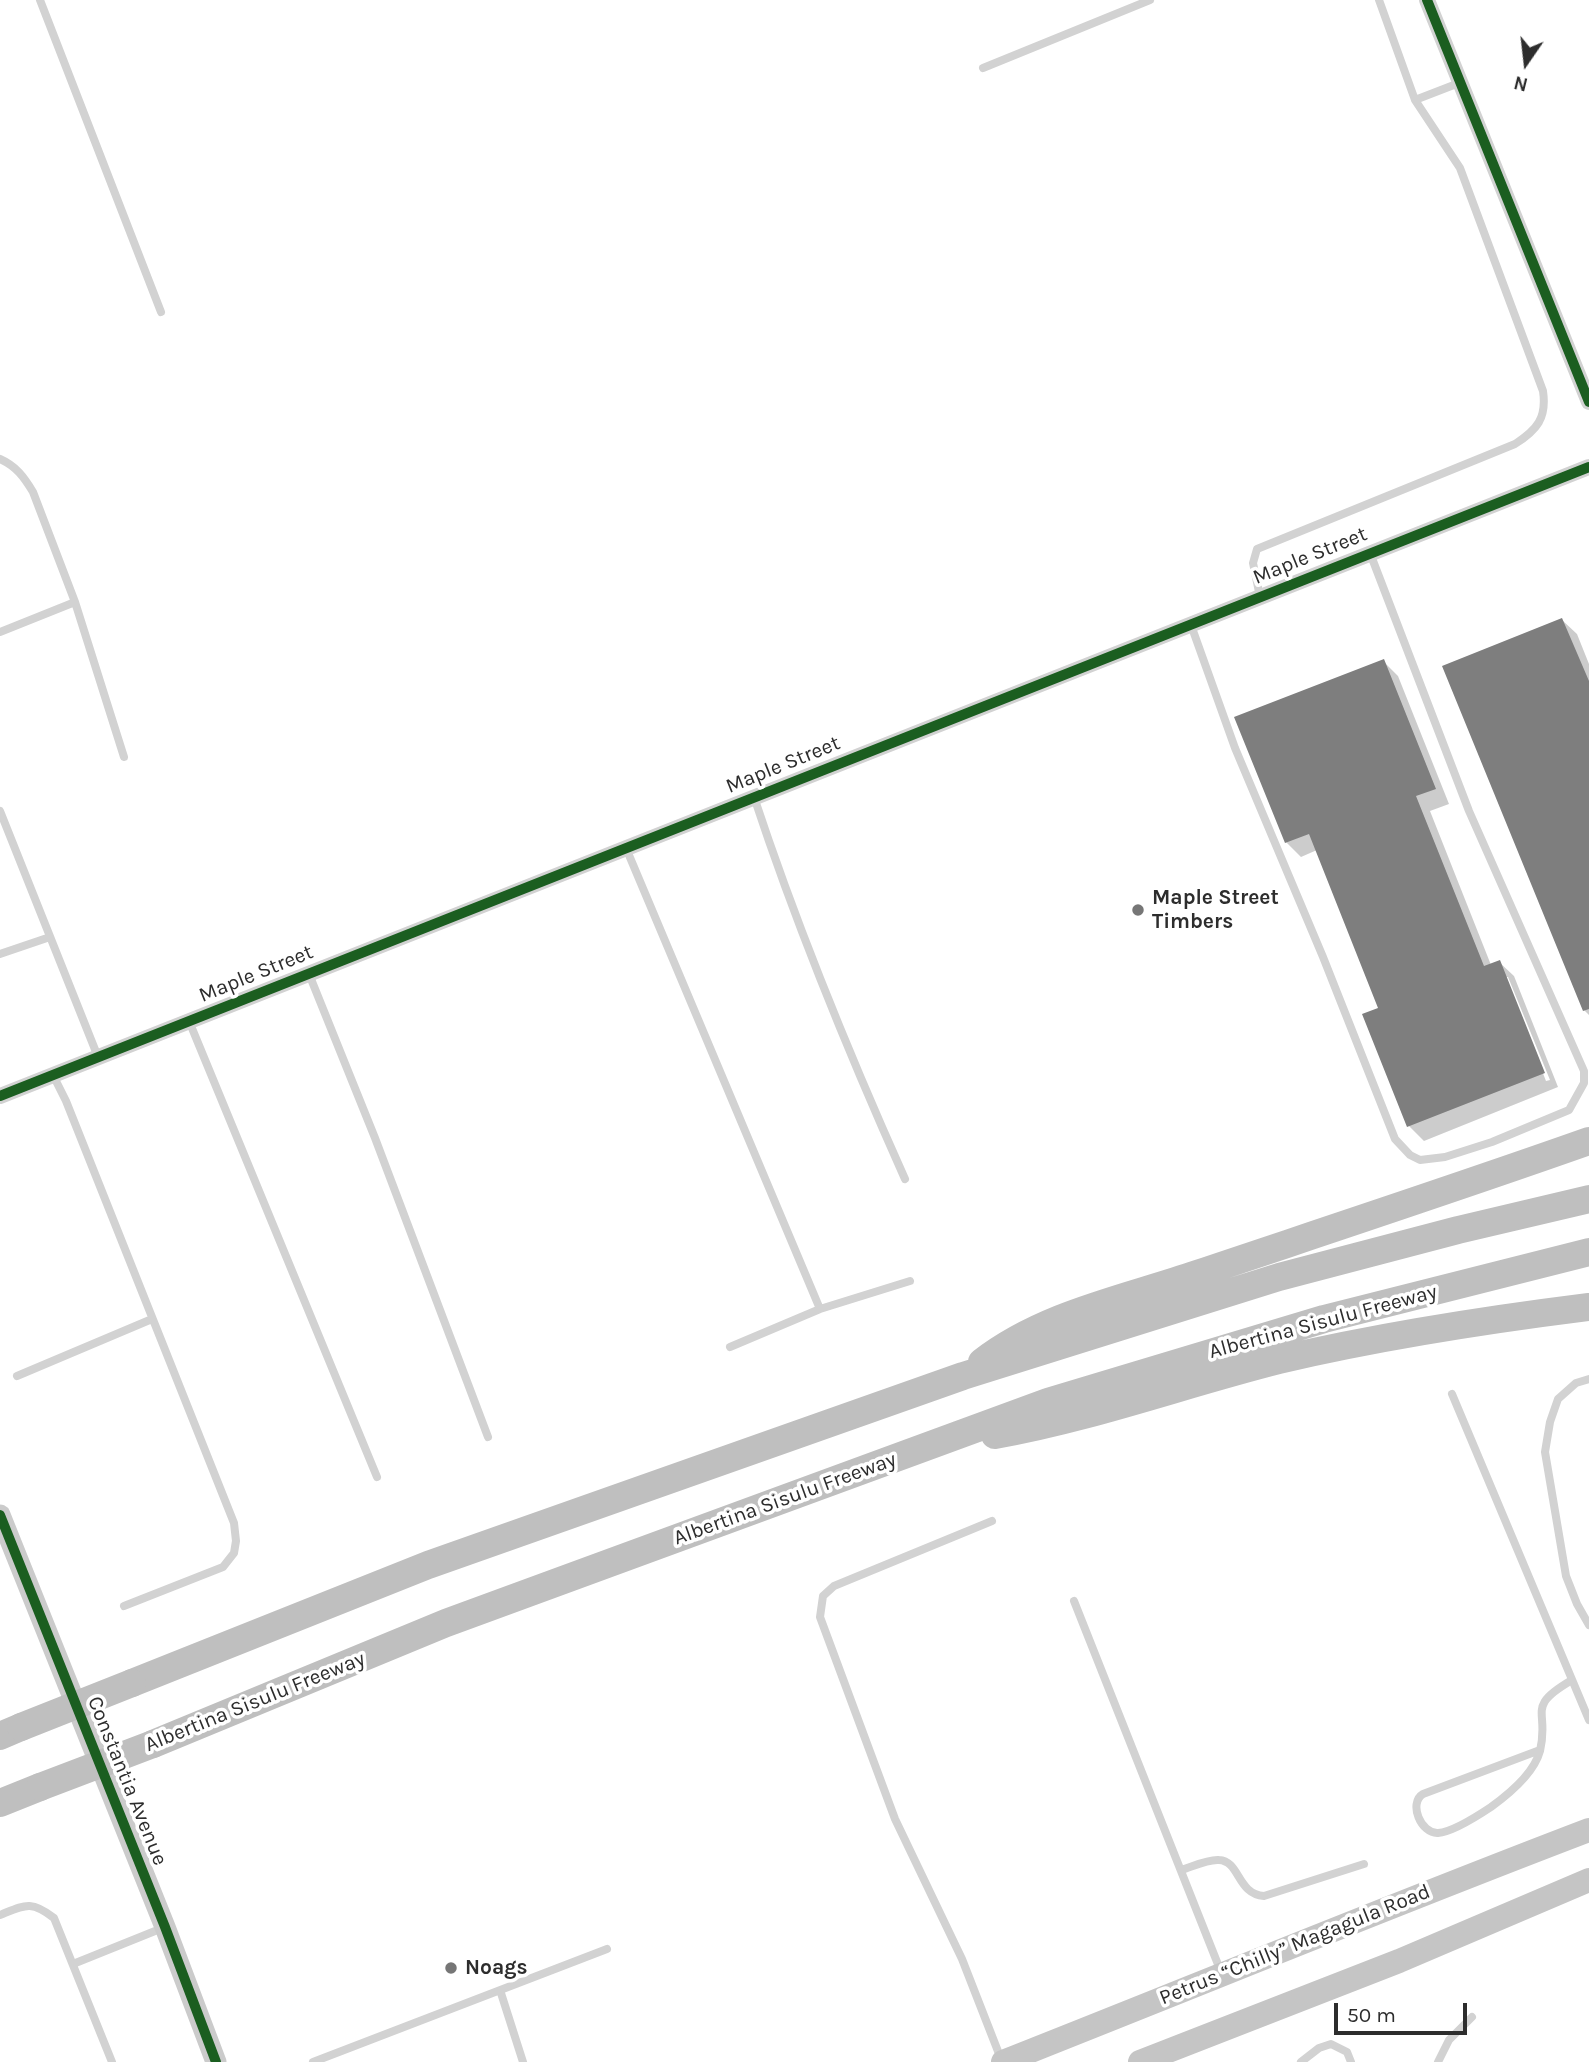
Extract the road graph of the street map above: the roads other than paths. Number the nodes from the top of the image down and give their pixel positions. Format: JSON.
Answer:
{"nodes":[{"id":1,"x":40,"y":0,"type":"edge"},
{"id":2,"x":1150,"y":0,"type":"edge"},
{"id":3,"x":1379,"y":0,"type":"edge"},
{"id":4,"x":1427,"y":0,"type":"edge"},
{"id":5,"x":983,"y":68,"type":"dead end"},
{"id":6,"x":1459,"y":83,"type":"junction"},
{"id":7,"x":1415,"y":100,"type":"junction"},
{"id":8,"x":161,"y":312,"type":"dead end"},
{"id":9,"x":1589,"y":402,"type":"edge"},
{"id":10,"x":0,"y":459,"type":"edge"},
{"id":11,"x":1584,"y":469,"type":"edge"},
{"id":12,"x":1370,"y":553,"type":"junction"},
{"id":13,"x":1260,"y":597,"type":"junction"},
{"id":14,"x":75,"y":603,"type":"junction"},
{"id":15,"x":1191,"y":624,"type":"junction"},
{"id":16,"x":0,"y":632,"type":"edge"},
{"id":17,"x":124,"y":757,"type":"dead end"},
{"id":18,"x":754,"y":797,"type":"junction"},
{"id":19,"x":0,"y":811,"type":"edge"},
{"id":20,"x":626,"y":848,"type":"junction"},
{"id":21,"x":50,"y":937,"type":"junction"},
{"id":22,"x":0,"y":954,"type":"edge"},
{"id":23,"x":309,"y":974,"type":"junction"},
{"id":24,"x":189,"y":1021,"type":"junction"},
{"id":25,"x":99,"y":1057,"type":"junction"},
{"id":26,"x":53,"y":1075,"type":"junction"},
{"id":27,"x":0,"y":1096,"type":"edge"},
{"id":28,"x":1589,"y":1141,"type":"edge"},
{"id":29,"x":905,"y":1179,"type":"dead end"},
{"id":30,"x":1589,"y":1199,"type":"edge"},
{"id":31,"x":1589,"y":1252,"type":"edge"},
{"id":32,"x":910,"y":1281,"type":"dead end"},
{"id":33,"x":1589,"y":1307,"type":"edge"},
{"id":34,"x":820,"y":1309,"type":"junction"},
{"id":35,"x":152,"y":1319,"type":"junction"},
{"id":36,"x":730,"y":1347,"type":"dead end"},
{"id":37,"x":16,"y":1376,"type":"dead end"},
{"id":38,"x":963,"y":1376,"type":"junction"},
{"id":39,"x":1589,"y":1379,"type":"edge"},
{"id":40,"x":1452,"y":1394,"type":"dead end"},
{"id":41,"x":488,"y":1437,"type":"dead end"},
{"id":42,"x":951,"y":1438,"type":"junction"},
{"id":43,"x":377,"y":1477,"type":"dead end"},
{"id":44,"x":0,"y":1515,"type":"edge"},
{"id":45,"x":992,"y":1521,"type":"dead end"},
{"id":46,"x":1074,"y":1601,"type":"dead end"},
{"id":47,"x":124,"y":1606,"type":"dead end"},
{"id":48,"x":1589,"y":1625,"type":"edge"},
{"id":49,"x":1573,"y":1680,"type":"junction"},
{"id":50,"x":1589,"y":1720,"type":"edge"},
{"id":51,"x":11,"y":1731,"type":"edge"},
{"id":52,"x":1540,"y":1750,"type":"junction"},
{"id":53,"x":0,"y":1803,"type":"edge"},
{"id":54,"x":1589,"y":1830,"type":"edge"},
{"id":55,"x":1364,"y":1864,"type":"dead end"},
{"id":56,"x":1181,"y":1870,"type":"junction"},
{"id":57,"x":1589,"y":1880,"type":"edge"},
{"id":58,"x":0,"y":1915,"type":"edge"},
{"id":59,"x":164,"y":1927,"type":"junction"},
{"id":60,"x":607,"y":1949,"type":"dead end"},
{"id":61,"x":73,"y":1964,"type":"junction"},
{"id":62,"x":1222,"y":1974,"type":"junction"},
{"id":63,"x":500,"y":1990,"type":"junction"},
{"id":64,"x":1472,"y":2017,"type":"dead end"},
{"id":65,"x":1143,"y":2061,"type":"edge"},
{"id":66,"x":112,"y":2062,"type":"edge"},
{"id":67,"x":216,"y":2062,"type":"edge"},
{"id":68,"x":313,"y":2062,"type":"edge"},
{"id":69,"x":523,"y":2062,"type":"edge"},
{"id":70,"x":1002,"y":2062,"type":"edge"},
{"id":71,"x":1301,"y":2062,"type":"edge"},
{"id":72,"x":1351,"y":2062,"type":"edge"},
{"id":73,"x":1438,"y":2062,"type":"edge"}],
"edges":[{"from":1,"to":8,"type":"lane"},
{"from":2,"to":5,"type":"lane"},
{"from":3,"to":7,"type":"lane"},
{"from":4,"to":6,"type":"street"},
{"from":6,"to":7,"type":"lane"},
{"from":6,"to":9,"type":"street"},
{"from":7,"to":13,"type":"lane"},
{"from":10,"to":14,"type":"lane"},
{"from":11,"to":12,"type":"street","name":"Maple Street"},
{"from":12,"to":13,"type":"street","name":"Maple Street"},
{"from":12,"to":15,"type":"lane"},
{"from":13,"to":15,"type":"street","name":"Maple Street"},
{"from":14,"to":16,"type":"lane"},
{"from":14,"to":17,"type":"lane"},
{"from":15,"to":18,"type":"street","name":"Maple Street"},
{"from":18,"to":20,"type":"street","name":"Maple Street"},
{"from":18,"to":29,"type":"lane"},
{"from":19,"to":21,"type":"lane"},
{"from":20,"to":23,"type":"street","name":"Maple Street"},
{"from":20,"to":34,"type":"lane"},
{"from":21,"to":22,"type":"lane"},
{"from":21,"to":25,"type":"lane"},
{"from":23,"to":24,"type":"street","name":"Maple Street"},
{"from":23,"to":41,"type":"lane"},
{"from":24,"to":25,"type":"street","name":"Maple Street"},
{"from":24,"to":43,"type":"lane"},
{"from":25,"to":26,"type":"street","name":"Maple Street"},
{"from":26,"to":27,"type":"street","name":"Maple Street"},
{"from":26,"to":35,"type":"lane"},
{"from":28,"to":38,"type":"highway"},
{"from":30,"to":38,"type":"highway"},
{"from":31,"to":42,"type":"highway","name":"Albertina Sisulu Freeway"},
{"from":32,"to":34,"type":"lane"},
{"from":33,"to":42,"type":"highway"},
{"from":34,"to":36,"type":"lane"},
{"from":35,"to":37,"type":"lane"},
{"from":35,"to":47,"type":"lane"},
{"from":38,"to":51,"type":"highway","bridge":true},
{"from":39,"to":48,"type":"lane"},
{"from":40,"to":49,"type":"lane"},
{"from":42,"to":53,"type":"highway","name":"Albertina Sisulu Freeway","bridge":true},
{"from":44,"to":59,"type":"street","name":"Constantia Avenue"},
{"from":45,"to":70,"type":"lane"},
{"from":46,"to":56,"type":"lane"},
{"from":49,"to":50,"type":"lane"},
{"from":49,"to":52,"type":"lane"},
{"from":52,"to":52,"type":"lane"},
{"from":54,"to":62,"type":"main road","name":"Petrus “Chilly” Magagula Road"},
{"from":55,"to":56,"type":"lane"},
{"from":56,"to":62,"type":"lane"},
{"from":57,"to":65,"type":"main road"},
{"from":58,"to":61,"type":"lane"},
{"from":59,"to":61,"type":"lane"},
{"from":59,"to":67,"type":"street","name":"Constantia Avenue"},
{"from":60,"to":63,"type":"lane"},
{"from":61,"to":66,"type":"lane"},
{"from":62,"to":70,"type":"main road","name":"Petrus “Chilly” Magagula Road"},
{"from":63,"to":68,"type":"lane"},
{"from":63,"to":69,"type":"lane"},
{"from":64,"to":73,"type":"lane"},
{"from":71,"to":72,"type":"lane"}]}
